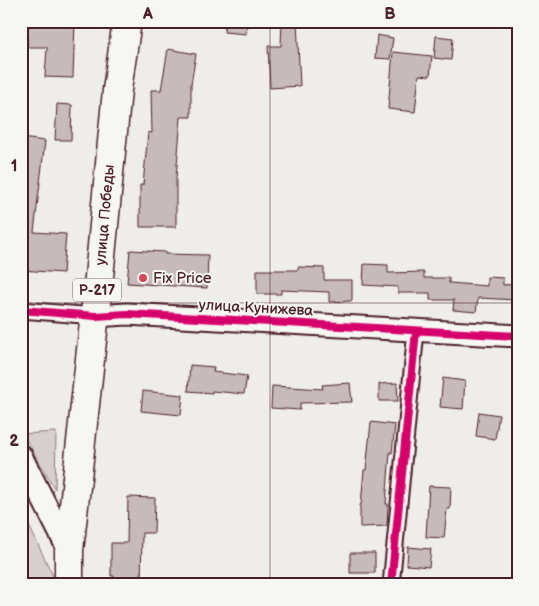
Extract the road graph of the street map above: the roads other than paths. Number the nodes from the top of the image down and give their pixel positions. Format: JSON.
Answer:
{"nodes":[{"id":1,"x":127,"y":21,"type":"edge"},
{"id":2,"x":21,"y":310,"type":"edge"},
{"id":3,"x":95,"y":316,"type":"junction"},
{"id":4,"x":416,"y":331,"type":"junction"},
{"id":5,"x":518,"y":336,"type":"edge"},
{"id":6,"x":21,"y":456,"type":"edge"},
{"id":7,"x":69,"y":565,"type":"edge"},
{"id":8,"x":63,"y":585,"type":"edge"},
{"id":9,"x":391,"y":585,"type":"edge"}],
"edges":[{"from":1,"to":3,"type":"highway","name":"улица Победы","number":"Р-217"},
{"from":2,"to":3,"type":"street"},
{"from":3,"to":4,"type":"street","name":"улица Кунижева"},
{"from":3,"to":7,"type":"highway","name":"улица Победы","number":"Р-217"},
{"from":4,"to":5,"type":"street","name":"улица Кунижева"},
{"from":4,"to":9,"type":"street"},
{"from":6,"to":7,"type":"street"},
{"from":7,"to":8,"type":"highway","name":"улица Победы","number":"Р-217"}]}
